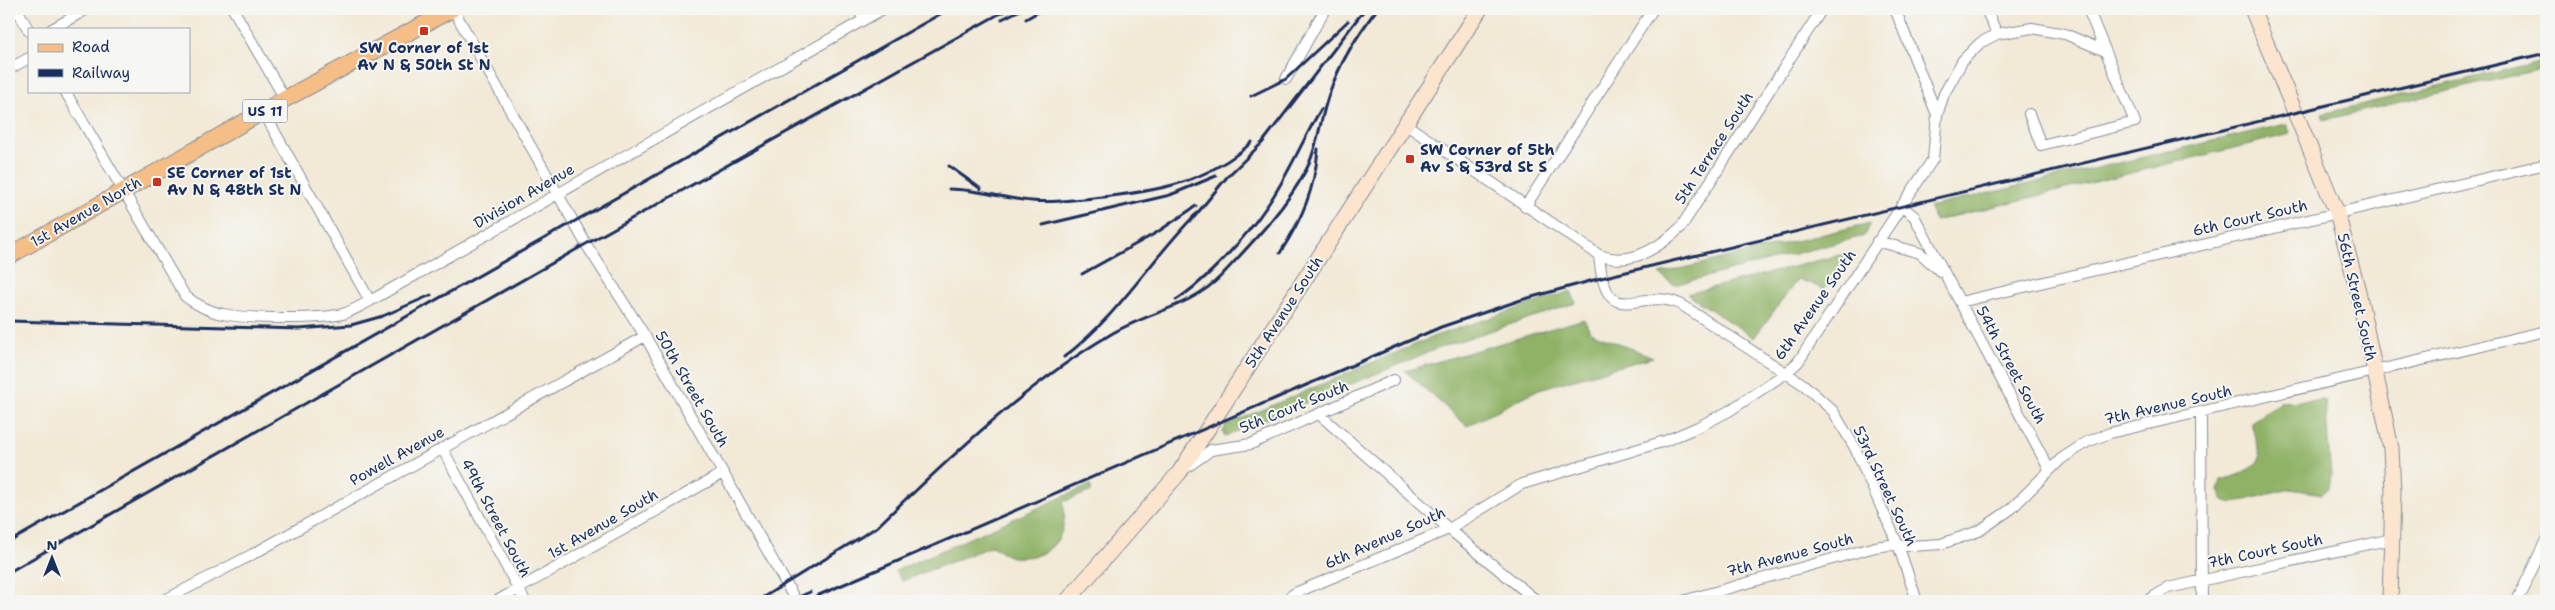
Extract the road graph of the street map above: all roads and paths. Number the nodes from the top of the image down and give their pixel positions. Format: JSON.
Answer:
{"nodes":[{"id":1,"x":17,"y":9,"type":"edge"},
{"id":2,"x":87,"y":9,"type":"edge"},
{"id":3,"x":234,"y":9,"type":"edge"},
{"id":4,"x":453,"y":9,"type":"edge"},
{"id":5,"x":858,"y":9,"type":"edge"},
{"id":6,"x":883,"y":9,"type":"edge"},
{"id":7,"x":1325,"y":9,"type":"edge"},
{"id":8,"x":1480,"y":9,"type":"edge"},
{"id":9,"x":1653,"y":9,"type":"edge"},
{"id":10,"x":1822,"y":9,"type":"edge"},
{"id":11,"x":1895,"y":9,"type":"edge"},
{"id":12,"x":1986,"y":9,"type":"edge"},
{"id":13,"x":2088,"y":9,"type":"edge"},
{"id":14,"x":2252,"y":9,"type":"edge"},
{"id":15,"x":864,"y":19,"type":"junction"},
{"id":16,"x":54,"y":28,"type":"edge"},
{"id":17,"x":28,"y":29,"type":"edge"},
{"id":18,"x":1997,"y":34,"type":"junction"},
{"id":19,"x":2105,"y":51,"type":"junction"},
{"id":20,"x":28,"y":59,"type":"edge"},
{"id":21,"x":9,"y":69,"type":"edge"},
{"id":22,"x":1286,"y":79,"type":"dead end"},
{"id":23,"x":66,"y":92,"type":"edge"},
{"id":24,"x":285,"y":99,"type":"junction"},
{"id":25,"x":264,"y":111,"type":"junction"},
{"id":26,"x":2029,"y":114,"type":"dead end"},
{"id":27,"x":1937,"y":115,"type":"junction"},
{"id":28,"x":1404,"y":124,"type":"junction"},
{"id":29,"x":2546,"y":164,"type":"edge"},
{"id":30,"x":123,"y":191,"type":"junction"},
{"id":31,"x":557,"y":194,"type":"junction"},
{"id":32,"x":1901,"y":206,"type":"junction"},
{"id":33,"x":1525,"y":207,"type":"junction"},
{"id":34,"x":2337,"y":213,"type":"junction"},
{"id":35,"x":1877,"y":241,"type":"junction"},
{"id":36,"x":1600,"y":255,"type":"junction"},
{"id":37,"x":9,"y":256,"type":"edge"},
{"id":38,"x":1945,"y":274,"type":"junction"},
{"id":39,"x":370,"y":301,"type":"junction"},
{"id":40,"x":1960,"y":302,"type":"junction"},
{"id":41,"x":2546,"y":331,"type":"edge"},
{"id":42,"x":645,"y":336,"type":"junction"},
{"id":43,"x":2375,"y":372,"type":"junction"},
{"id":44,"x":1786,"y":373,"type":"junction"},
{"id":45,"x":1394,"y":380,"type":"dead end"},
{"id":46,"x":2201,"y":412,"type":"junction"},
{"id":47,"x":1320,"y":414,"type":"junction"},
{"id":48,"x":442,"y":448,"type":"junction"},
{"id":49,"x":2049,"y":469,"type":"junction"},
{"id":50,"x":723,"y":473,"type":"junction"},
{"id":51,"x":1179,"y":473,"type":"junction"},
{"id":52,"x":1449,"y":529,"type":"junction"},
{"id":53,"x":2392,"y":538,"type":"junction"},
{"id":54,"x":2546,"y":540,"type":"edge"},
{"id":55,"x":1898,"y":545,"type":"junction"},
{"id":56,"x":2202,"y":581,"type":"junction"},
{"id":57,"x":518,"y":589,"type":"junction"},
{"id":58,"x":163,"y":601,"type":"edge"},
{"id":59,"x":497,"y":601,"type":"edge"},
{"id":60,"x":525,"y":601,"type":"edge"},
{"id":61,"x":796,"y":601,"type":"edge"},
{"id":62,"x":1067,"y":601,"type":"edge"},
{"id":63,"x":1284,"y":601,"type":"edge"},
{"id":64,"x":1537,"y":601,"type":"edge"},
{"id":65,"x":1683,"y":601,"type":"edge"},
{"id":66,"x":1916,"y":601,"type":"edge"},
{"id":67,"x":2147,"y":601,"type":"edge"},
{"id":68,"x":2202,"y":601,"type":"edge"},
{"id":69,"x":2390,"y":601,"type":"edge"},
{"id":70,"x":2518,"y":601,"type":"edge"}],
"edges":[{"from":1,"to":17,"type":"street"},
{"from":2,"to":16,"type":"street"},
{"from":3,"to":24,"type":"street"},
{"from":4,"to":24,"type":"main road","name":"1st Avenue North","number":"US 11"},
{"from":4,"to":31,"type":"street","name":"50th Street South"},
{"from":5,"to":15,"type":"street"},
{"from":6,"to":15,"type":"street","name":"Division Avenue"},
{"from":7,"to":22,"type":"street"},
{"from":8,"to":28,"type":"street","name":"5th Avenue South"},
{"from":9,"to":33,"type":"street"},
{"from":10,"to":36,"type":"street","name":"5th Terrace South"},
{"from":11,"to":27,"type":"street"},
{"from":12,"to":18,"type":"street"},
{"from":13,"to":19,"type":"street"},
{"from":14,"to":34,"type":"street","name":"56th Street South"},
{"from":15,"to":31,"type":"street","name":"Division Avenue"},
{"from":18,"to":19,"type":"street","name":"6th Avenue South"},
{"from":18,"to":27,"type":"street","name":"6th Avenue South"},
{"from":19,"to":26,"type":"street"},
{"from":20,"to":21,"type":"street"},
{"from":23,"to":30,"type":"street","name":"Division Avenue"},
{"from":24,"to":25,"type":"main road","name":"1st Avenue North","number":"US 11"},
{"from":25,"to":30,"type":"main road","name":"1st Avenue North","number":"US 11"},
{"from":25,"to":39,"type":"street"},
{"from":27,"to":32,"type":"street","name":"6th Avenue South"},
{"from":28,"to":33,"type":"street"},
{"from":28,"to":51,"type":"street","name":"5th Avenue South"},
{"from":29,"to":34,"type":"street","name":"6th Court South"},
{"from":30,"to":37,"type":"main road","name":"1st Avenue North","number":"US 11"},
{"from":30,"to":39,"type":"street","name":"Division Avenue"},
{"from":31,"to":39,"type":"street","name":"Division Avenue"},
{"from":31,"to":42,"type":"street","name":"50th Street South"},
{"from":32,"to":35,"type":"street","name":"6th Avenue South"},
{"from":32,"to":38,"type":"street","name":"54th Street South"},
{"from":33,"to":36,"type":"street"},
{"from":34,"to":40,"type":"street","name":"6th Court South"},
{"from":34,"to":43,"type":"street","name":"56th Street South"},
{"from":35,"to":38,"type":"street","name":"54th Street South"},
{"from":35,"to":44,"type":"street","name":"6th Avenue South"},
{"from":36,"to":44,"type":"street","name":"53rd Street South"},
{"from":38,"to":40,"type":"street","name":"54th Street South"},
{"from":40,"to":49,"type":"street","name":"54th Street South"},
{"from":41,"to":43,"type":"street","name":"7th Avenue South"},
{"from":42,"to":48,"type":"street","name":"Powell Avenue"},
{"from":42,"to":50,"type":"street","name":"50th Street South"},
{"from":43,"to":46,"type":"street","name":"7th Avenue South"},
{"from":43,"to":53,"type":"street","name":"56th Street South"},
{"from":44,"to":52,"type":"street","name":"6th Avenue South"},
{"from":44,"to":55,"type":"street","name":"53rd Street South"},
{"from":45,"to":47,"type":"street","name":"5th Court South"},
{"from":46,"to":49,"type":"street","name":"7th Avenue South"},
{"from":46,"to":56,"type":"street"},
{"from":47,"to":51,"type":"street","name":"5th Court South"},
{"from":47,"to":52,"type":"street"},
{"from":48,"to":57,"type":"street","name":"49th Street South"},
{"from":48,"to":58,"type":"street","name":"Powell Avenue"},
{"from":49,"to":55,"type":"street","name":"7th Avenue South"},
{"from":50,"to":57,"type":"street","name":"1st Avenue South"},
{"from":50,"to":61,"type":"street","name":"50th Street South"},
{"from":51,"to":62,"type":"street","name":"5th Avenue South"},
{"from":52,"to":63,"type":"street","name":"6th Avenue South"},
{"from":52,"to":64,"type":"street"},
{"from":53,"to":56,"type":"street","name":"7th Court South"},
{"from":53,"to":69,"type":"street","name":"56th Street South"},
{"from":54,"to":70,"type":"street"},
{"from":55,"to":65,"type":"street","name":"7th Avenue South"},
{"from":55,"to":66,"type":"street","name":"53rd Street South"},
{"from":56,"to":67,"type":"street","name":"7th Court South"},
{"from":56,"to":68,"type":"street"},
{"from":57,"to":59,"type":"street","name":"1st Avenue South"},
{"from":57,"to":60,"type":"street","name":"49th Street South"}]}
